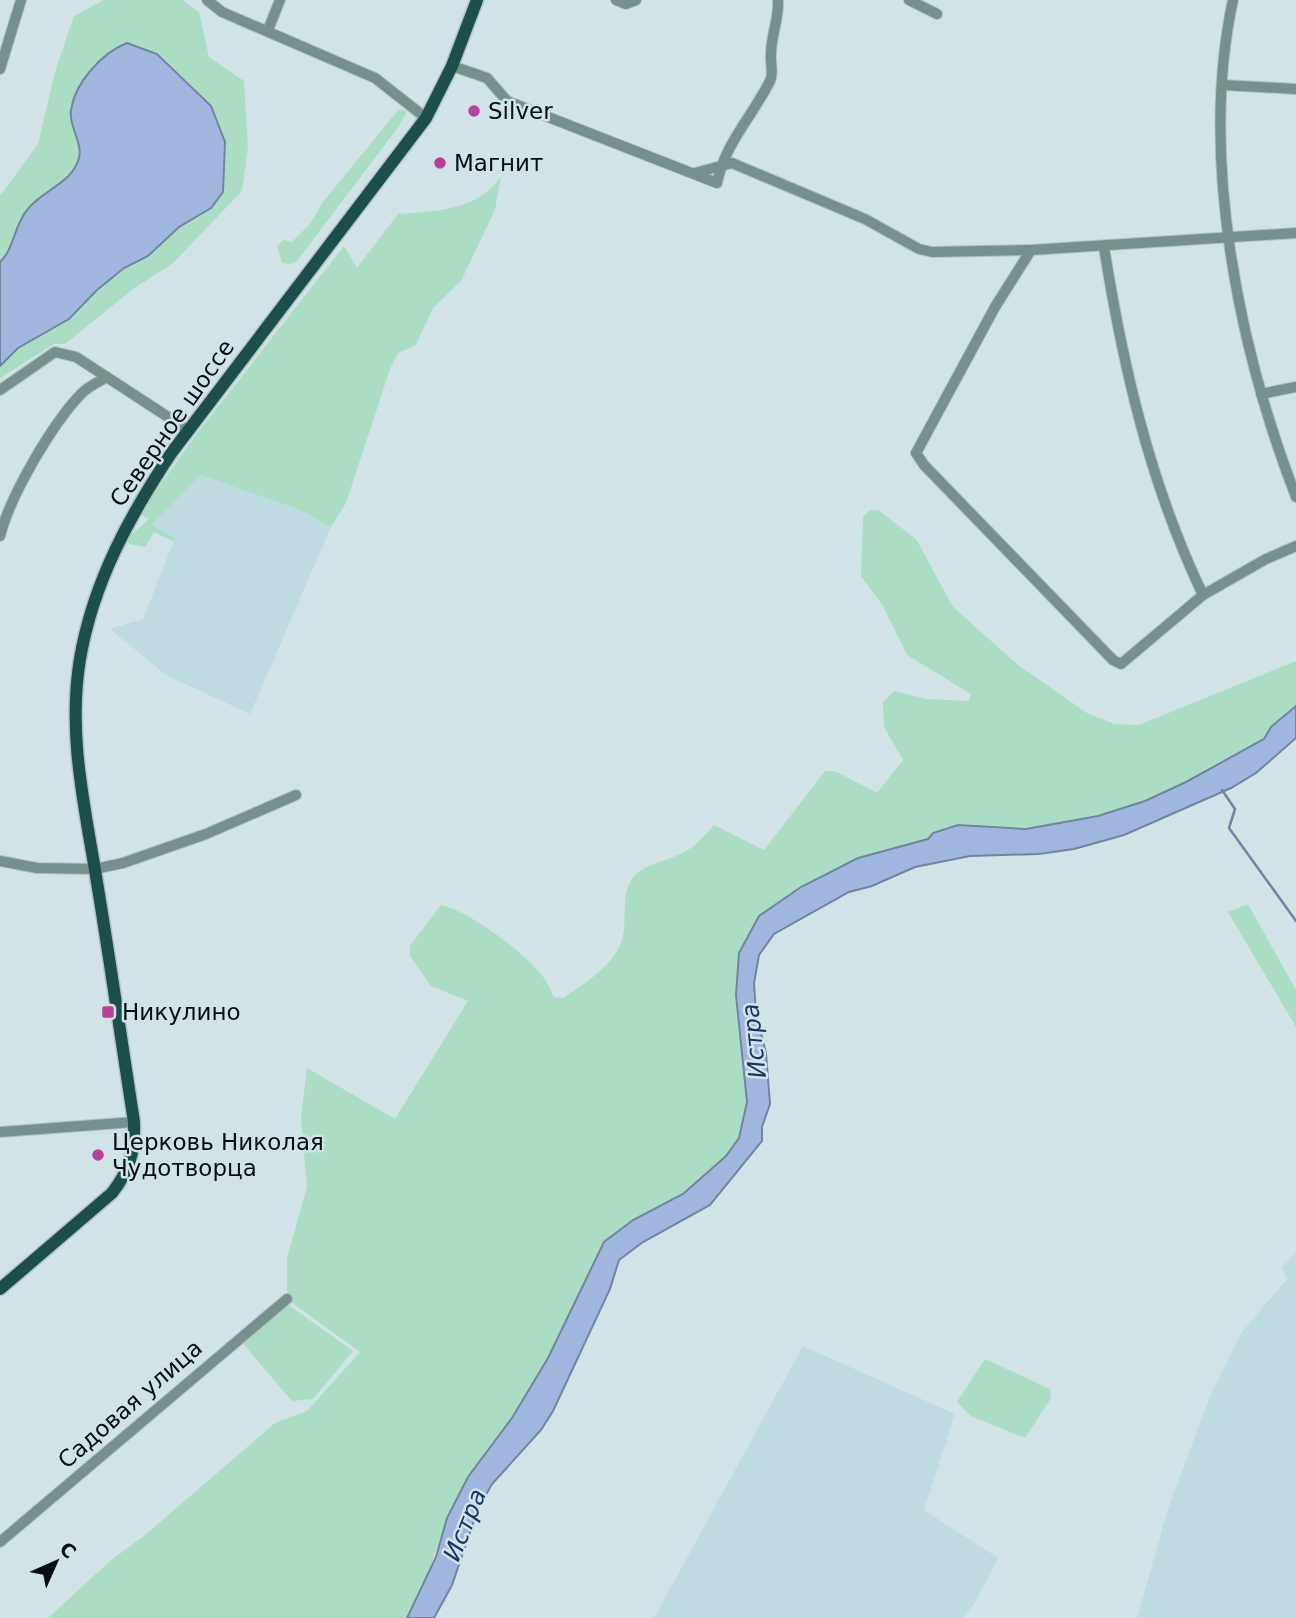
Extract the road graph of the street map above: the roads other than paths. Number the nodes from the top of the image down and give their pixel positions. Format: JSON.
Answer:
{"nodes":[{"id":1,"x":21,"y":0,"type":"edge"},
{"id":2,"x":207,"y":0,"type":"edge"},
{"id":3,"x":280,"y":0,"type":"edge"},
{"id":4,"x":477,"y":0,"type":"edge"},
{"id":5,"x":616,"y":0,"type":"edge"},
{"id":6,"x":636,"y":0,"type":"edge"},
{"id":7,"x":778,"y":0,"type":"edge"},
{"id":8,"x":909,"y":0,"type":"edge"},
{"id":9,"x":1233,"y":0,"type":"edge"},
{"id":10,"x":937,"y":15,"type":"dead end"},
{"id":11,"x":268,"y":30,"type":"junction"},
{"id":12,"x":452,"y":66,"type":"junction"},
{"id":13,"x":0,"y":69,"type":"edge"},
{"id":14,"x":1223,"y":85,"type":"junction"},
{"id":15,"x":1296,"y":89,"type":"edge"},
{"id":16,"x":426,"y":118,"type":"junction"},
{"id":17,"x":721,"y":164,"type":"junction"},
{"id":18,"x":695,"y":173,"type":"junction"},
{"id":19,"x":1296,"y":233,"type":"edge"},
{"id":20,"x":1230,"y":237,"type":"junction"},
{"id":21,"x":1104,"y":247,"type":"junction"},
{"id":22,"x":1031,"y":250,"type":"junction"},
{"id":23,"x":107,"y":377,"type":"junction"},
{"id":24,"x":1296,"y":387,"type":"edge"},
{"id":25,"x":0,"y":390,"type":"edge"},
{"id":26,"x":1261,"y":394,"type":"junction"},
{"id":27,"x":188,"y":430,"type":"junction"},
{"id":28,"x":1296,"y":497,"type":"edge"},
{"id":29,"x":0,"y":536,"type":"edge"},
{"id":30,"x":1296,"y":546,"type":"edge"},
{"id":31,"x":1203,"y":595,"type":"junction"},
{"id":32,"x":296,"y":794,"type":"dead end"},
{"id":33,"x":0,"y":861,"type":"edge"},
{"id":34,"x":95,"y":869,"type":"junction"},
{"id":35,"x":134,"y":1122,"type":"junction"},
{"id":36,"x":0,"y":1132,"type":"edge"},
{"id":37,"x":0,"y":1289,"type":"edge"},
{"id":38,"x":287,"y":1298,"type":"dead end"},
{"id":39,"x":0,"y":1542,"type":"edge"}],
"edges":[{"from":1,"to":13,"type":"street"},
{"from":2,"to":11,"type":"street"},
{"from":3,"to":11,"type":"street"},
{"from":4,"to":12,"type":"main road","name":"Северное шоссе"},
{"from":5,"to":6,"type":"street"},
{"from":7,"to":17,"type":"street"},
{"from":8,"to":10,"type":"street"},
{"from":9,"to":14,"type":"street"},
{"from":11,"to":16,"type":"street"},
{"from":12,"to":16,"type":"main road","name":"Северное шоссе"},
{"from":12,"to":18,"type":"street"},
{"from":14,"to":15,"type":"street"},
{"from":14,"to":20,"type":"street"},
{"from":16,"to":27,"type":"main road","name":"Северное шоссе"},
{"from":17,"to":18,"type":"street"},
{"from":17,"to":18,"type":"street"},
{"from":17,"to":22,"type":"street"},
{"from":19,"to":20,"type":"street"},
{"from":20,"to":21,"type":"street"},
{"from":20,"to":26,"type":"street"},
{"from":21,"to":22,"type":"street"},
{"from":21,"to":31,"type":"street"},
{"from":22,"to":31,"type":"street"},
{"from":23,"to":25,"type":"street"},
{"from":23,"to":27,"type":"street"},
{"from":23,"to":29,"type":"street"},
{"from":24,"to":26,"type":"street"},
{"from":26,"to":28,"type":"street"},
{"from":27,"to":34,"type":"main road","name":"Северное шоссе"},
{"from":30,"to":31,"type":"street"},
{"from":32,"to":34,"type":"street"},
{"from":33,"to":34,"type":"street"},
{"from":34,"to":35,"type":"main road","name":"Северное шоссе"},
{"from":35,"to":36,"type":"street"},
{"from":35,"to":37,"type":"main road","name":"Северное шоссе"},
{"from":38,"to":39,"type":"street","name":"Садовая улица"}]}
